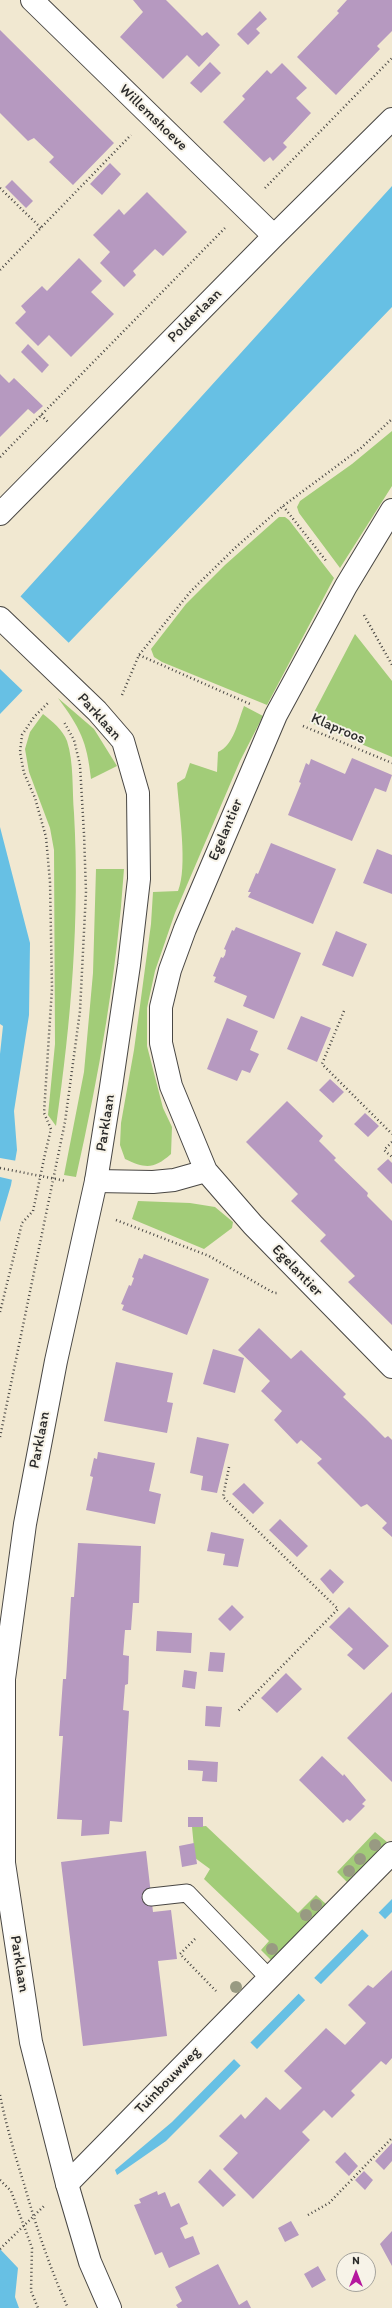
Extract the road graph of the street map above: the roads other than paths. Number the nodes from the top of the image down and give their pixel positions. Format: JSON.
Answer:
{"nodes":[{"id":1,"x":32,"y":0,"type":"edge"},
{"id":2,"x":392,"y":119,"type":"edge"},
{"id":3,"x":274,"y":236,"type":"junction"},
{"id":4,"x":392,"y":510,"type":"edge"},
{"id":5,"x":0,"y":514,"type":"edge"},
{"id":6,"x":0,"y":618,"type":"edge"},
{"id":7,"x":206,"y":1170,"type":"junction"},
{"id":8,"x":96,"y":1181,"type":"junction"},
{"id":9,"x":392,"y":1367,"type":"edge"},
{"id":10,"x":392,"y":1853,"type":"edge"},
{"id":11,"x":151,"y":1897,"type":"dead end"},
{"id":12,"x":269,"y":1978,"type":"junction"},
{"id":13,"x":67,"y":2184,"type":"junction"},
{"id":14,"x":110,"y":2308,"type":"edge"}],
"edges":[{"from":1,"to":3,"type":"street","name":"Willemshoeve"},
{"from":2,"to":3,"type":"street","name":"Polderlaan"},
{"from":3,"to":5,"type":"street","name":"Polderlaan"},
{"from":4,"to":7,"type":"street","name":"Egelantier"},
{"from":6,"to":8,"type":"street","name":"Parklaan"},
{"from":7,"to":8,"type":"street"},
{"from":7,"to":9,"type":"street","name":"Egelantier"},
{"from":8,"to":13,"type":"street","name":"Parklaan"},
{"from":10,"to":12,"type":"street","name":"Tuinbouwweg"},
{"from":11,"to":12,"type":"lane"},
{"from":12,"to":13,"type":"street","name":"Tuinbouwweg"},
{"from":13,"to":14,"type":"street","name":"Parklaan"}]}
